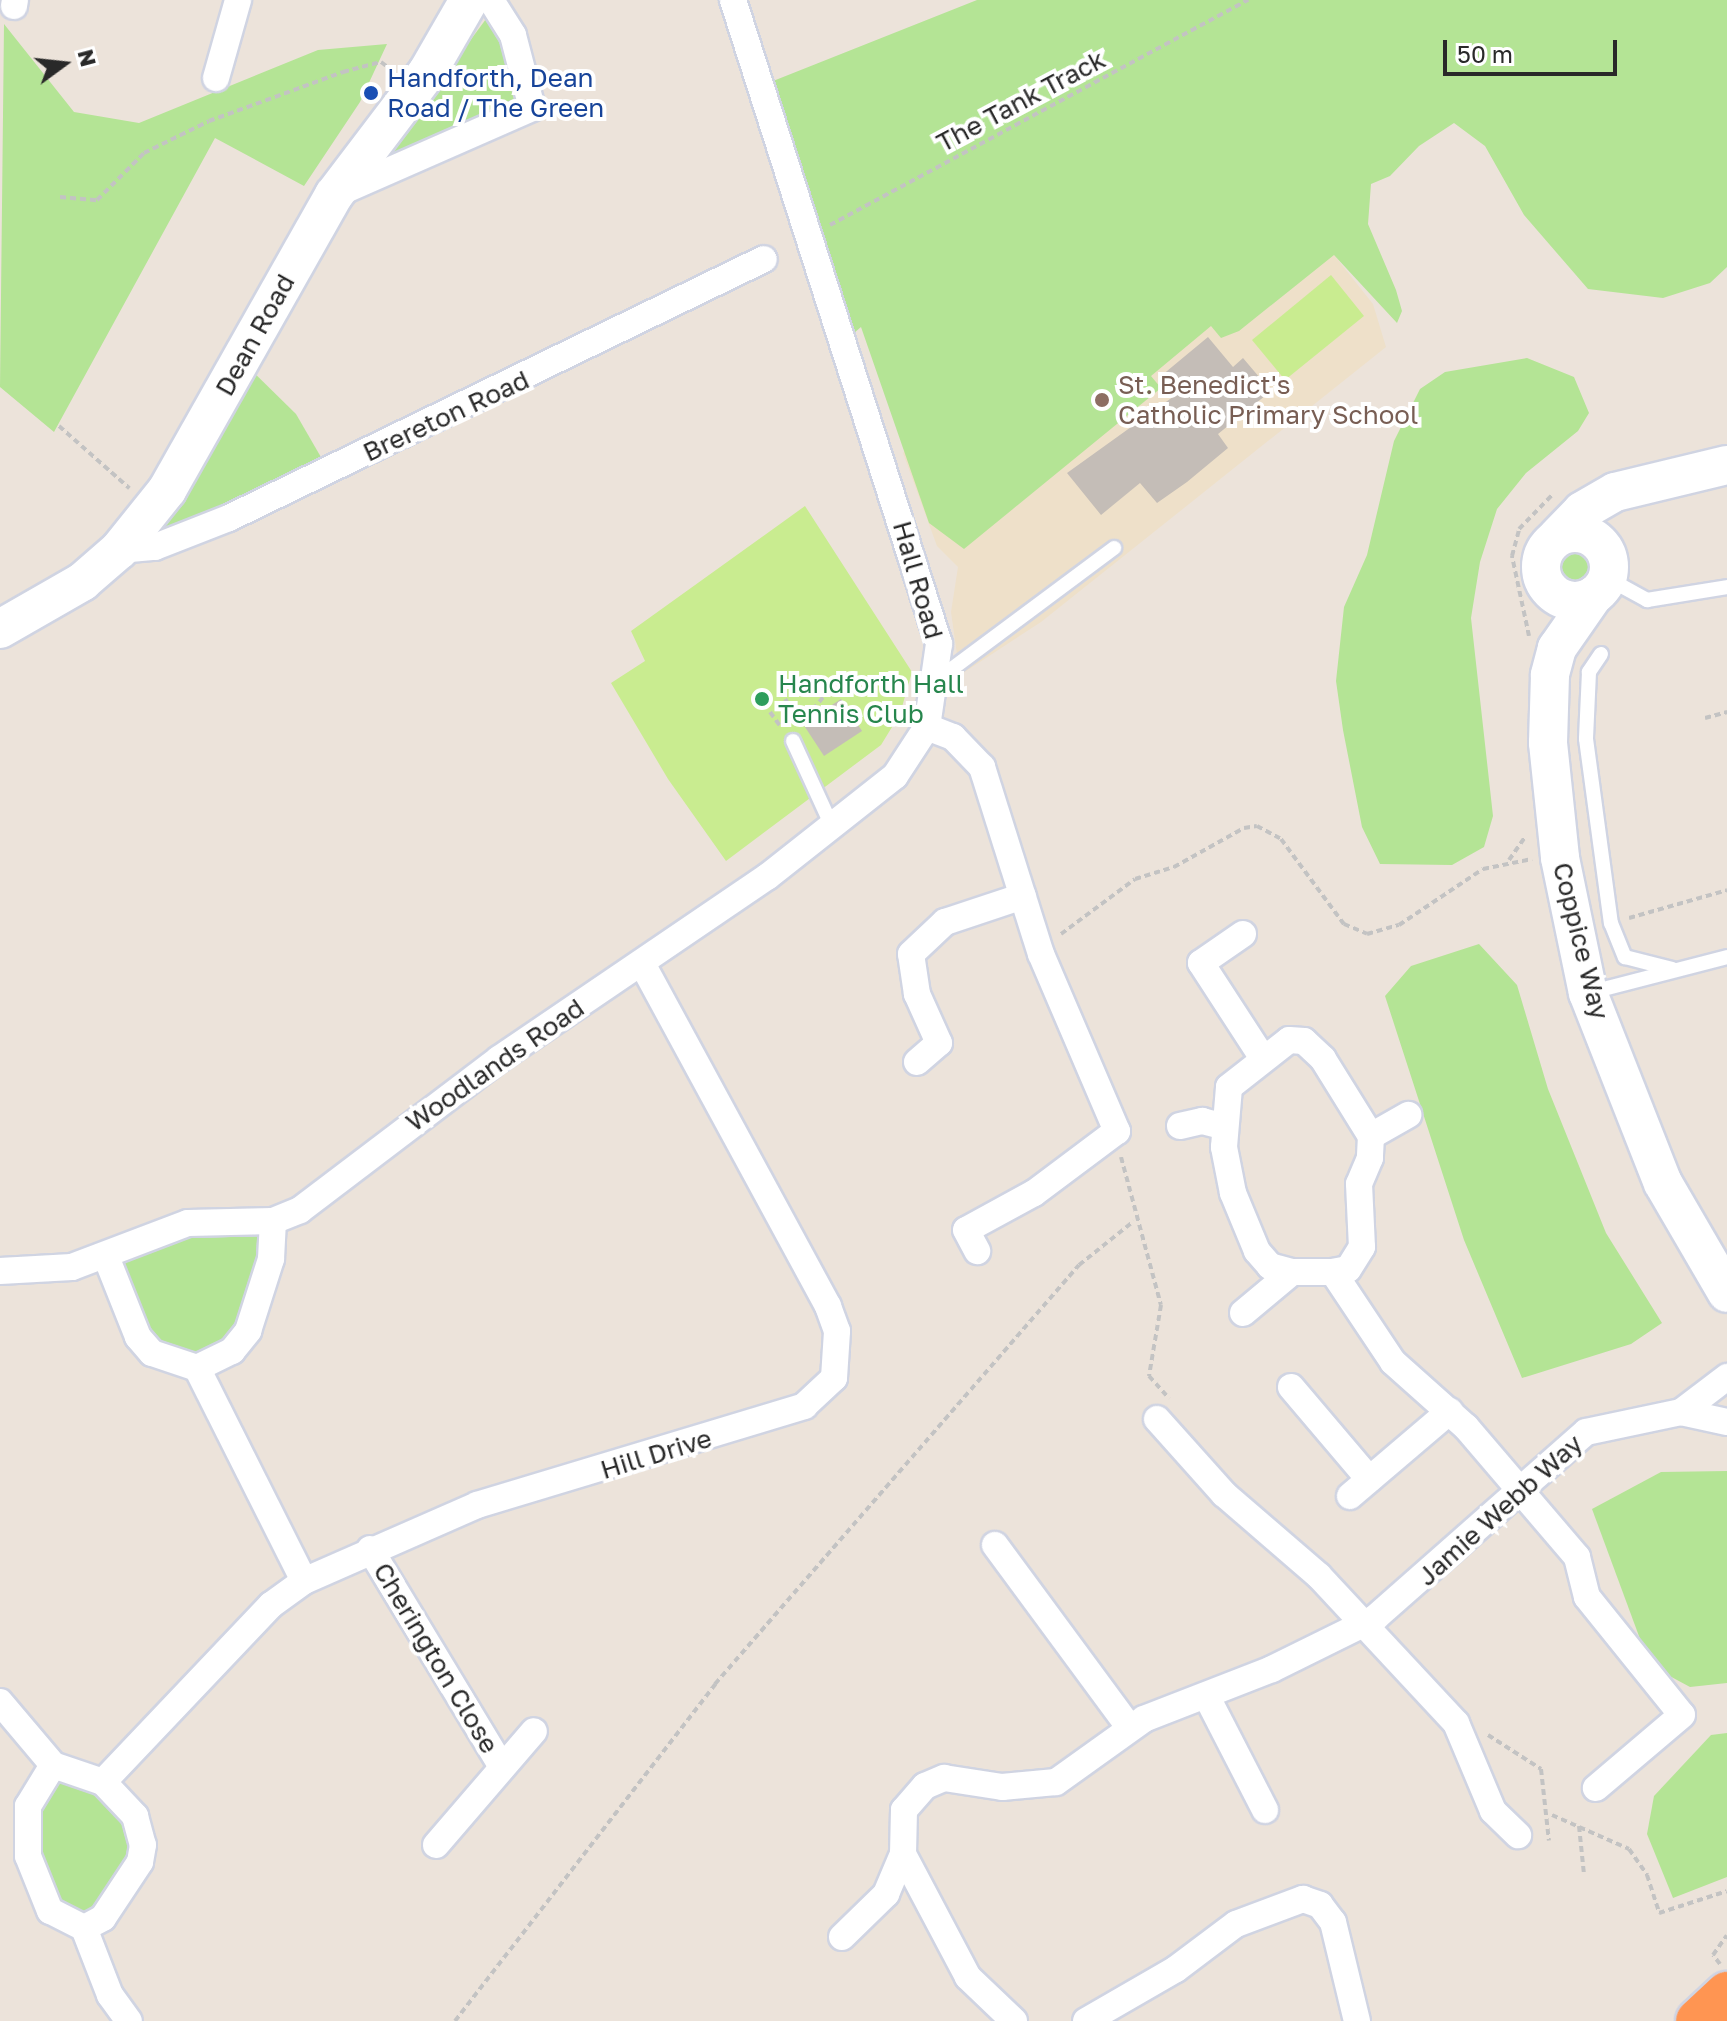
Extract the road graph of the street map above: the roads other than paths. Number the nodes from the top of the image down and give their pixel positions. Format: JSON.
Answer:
{"nodes":[{"id":1,"x":238,"y":0,"type":"edge"},
{"id":2,"x":733,"y":0,"type":"edge"},
{"id":3,"x":466,"y":4,"type":"edge"},
{"id":4,"x":216,"y":78,"type":"dead end"},
{"id":5,"x":334,"y":195,"type":"junction"},
{"id":6,"x":764,"y":259,"type":"dead end"},
{"id":7,"x":1727,"y":465,"type":"edge"},
{"id":8,"x":1645,"y":487,"type":"junction"},
{"id":9,"x":1557,"y":537,"type":"junction"},
{"id":10,"x":1114,"y":548,"type":"dead end"},
{"id":11,"x":119,"y":550,"type":"junction"},
{"id":12,"x":1602,"y":576,"type":"junction"},
{"id":13,"x":1546,"y":585,"type":"junction"},
{"id":14,"x":1727,"y":587,"type":"edge"},
{"id":15,"x":0,"y":629,"type":"edge"},
{"id":16,"x":1557,"y":648,"type":"junction"},
{"id":17,"x":1601,"y":654,"type":"dead end"},
{"id":18,"x":937,"y":680,"type":"junction"},
{"id":19,"x":927,"y":727,"type":"junction"},
{"id":20,"x":793,"y":741,"type":"road end"},
{"id":21,"x":831,"y":824,"type":"junction"},
{"id":22,"x":1023,"y":896,"type":"junction"},
{"id":23,"x":1243,"y":934,"type":"dead end"},
{"id":24,"x":1727,"y":957,"type":"edge"},
{"id":25,"x":642,"y":963,"type":"junction"},
{"id":26,"x":1672,"y":969,"type":"junction"},
{"id":27,"x":1588,"y":993,"type":"junction"},
{"id":28,"x":1262,"y":1057,"type":"junction"},
{"id":29,"x":917,"y":1062,"type":"dead end"},
{"id":30,"x":1408,"y":1115,"type":"dead end"},
{"id":31,"x":1180,"y":1126,"type":"dead end"},
{"id":32,"x":1222,"y":1126,"type":"junction"},
{"id":33,"x":1371,"y":1136,"type":"junction"},
{"id":34,"x":273,"y":1221,"type":"junction"},
{"id":35,"x":977,"y":1251,"type":"dead end"},
{"id":36,"x":107,"y":1259,"type":"junction"},
{"id":37,"x":1719,"y":1264,"type":"edge"},
{"id":38,"x":0,"y":1271,"type":"edge"},
{"id":39,"x":1292,"y":1272,"type":"junction"},
{"id":40,"x":1333,"y":1272,"type":"junction"},
{"id":41,"x":1727,"y":1293,"type":"edge"},
{"id":42,"x":1243,"y":1313,"type":"dead end"},
{"id":43,"x":197,"y":1368,"type":"junction"},
{"id":44,"x":1727,"y":1377,"type":"edge"},
{"id":45,"x":1291,"y":1387,"type":"dead end"},
{"id":46,"x":1450,"y":1411,"type":"junction"},
{"id":47,"x":1681,"y":1412,"type":"junction"},
{"id":48,"x":1169,"y":1415,"type":"road end"},
{"id":49,"x":1727,"y":1422,"type":"edge"},
{"id":50,"x":1519,"y":1490,"type":"junction"},
{"id":51,"x":995,"y":1545,"type":"dead end"},
{"id":52,"x":370,"y":1549,"type":"junction"},
{"id":53,"x":304,"y":1581,"type":"junction"},
{"id":54,"x":1368,"y":1621,"type":"junction"},
{"id":55,"x":1207,"y":1697,"type":"junction"},
{"id":56,"x":0,"y":1702,"type":"edge"},
{"id":57,"x":1130,"y":1728,"type":"junction"},
{"id":58,"x":534,"y":1731,"type":"dead end"},
{"id":59,"x":53,"y":1765,"type":"junction"},
{"id":60,"x":502,"y":1767,"type":"junction"},
{"id":61,"x":103,"y":1782,"type":"junction"},
{"id":62,"x":1596,"y":1788,"type":"dead end"},
{"id":63,"x":1265,"y":1810,"type":"dead end"},
{"id":64,"x":1518,"y":1835,"type":"dead end"},
{"id":65,"x":436,"y":1845,"type":"dead end"},
{"id":66,"x":903,"y":1854,"type":"junction"},
{"id":67,"x":84,"y":1928,"type":"junction"},
{"id":68,"x":842,"y":1937,"type":"dead end"},
{"id":69,"x":1727,"y":1994,"type":"edge"},
{"id":70,"x":129,"y":2021,"type":"edge"},
{"id":71,"x":1014,"y":2021,"type":"edge"},
{"id":72,"x":1086,"y":2021,"type":"edge"},
{"id":73,"x":1357,"y":2021,"type":"edge"},
{"id":74,"x":1698,"y":2021,"type":"edge"}],
"edges":[{"from":1,"to":4,"type":"street"},
{"from":2,"to":18,"type":"street","name":"Hall Road"},
{"from":3,"to":5,"type":"street","name":"Dean Road"},
{"from":3,"to":5,"type":"street"},
{"from":5,"to":11,"type":"street","name":"Dean Road"},
{"from":6,"to":11,"type":"street","name":"Brereton Road"},
{"from":7,"to":8,"type":"street"},
{"from":8,"to":9,"type":"street"},
{"from":8,"to":12,"type":"street"},
{"from":9,"to":12,"type":"street"},
{"from":9,"to":13,"type":"street"},
{"from":10,"to":18,"type":"lane"},
{"from":11,"to":15,"type":"street","name":"Dean Road"},
{"from":12,"to":13,"type":"street"},
{"from":12,"to":14,"type":"lane"},
{"from":12,"to":16,"type":"street"},
{"from":13,"to":16,"type":"street","name":"Coppice Way"},
{"from":16,"to":27,"type":"street","name":"Coppice Way"},
{"from":17,"to":26,"type":"lane"},
{"from":18,"to":19,"type":"street","name":"Hall Road"},
{"from":19,"to":21,"type":"street","name":"Woodlands Road"},
{"from":19,"to":22,"type":"street"},
{"from":20,"to":21,"type":"lane"},
{"from":21,"to":25,"type":"street","name":"Woodlands Road"},
{"from":22,"to":29,"type":"street"},
{"from":22,"to":35,"type":"street"},
{"from":23,"to":28,"type":"street"},
{"from":24,"to":26,"type":"lane"},
{"from":25,"to":34,"type":"street","name":"Woodlands Road"},
{"from":25,"to":52,"type":"street","name":"Hill Drive"},
{"from":26,"to":27,"type":"lane"},
{"from":27,"to":37,"type":"street","name":"Coppice Way"},
{"from":28,"to":32,"type":"street"},
{"from":28,"to":33,"type":"street"},
{"from":30,"to":33,"type":"street"},
{"from":31,"to":32,"type":"street"},
{"from":32,"to":39,"type":"street"},
{"from":33,"to":40,"type":"street"},
{"from":34,"to":36,"type":"street","name":"Woodlands Road"},
{"from":34,"to":43,"type":"street"},
{"from":36,"to":38,"type":"street","name":"Woodlands Road"},
{"from":36,"to":43,"type":"street"},
{"from":37,"to":41,"type":"street","name":"Coppice Way"},
{"from":39,"to":40,"type":"street"},
{"from":39,"to":42,"type":"street"},
{"from":40,"to":46,"type":"street"},
{"from":43,"to":53,"type":"street"},
{"from":44,"to":47,"type":"street","name":"Jamie Webb Way"},
{"from":45,"to":46,"type":"street"},
{"from":46,"to":50,"type":"street"},
{"from":47,"to":49,"type":"street","name":"Jamie Webb Way"},
{"from":47,"to":50,"type":"street","name":"Jamie Webb Way"},
{"from":48,"to":54,"type":"street"},
{"from":50,"to":54,"type":"street","name":"Jamie Webb Way"},
{"from":50,"to":62,"type":"street"},
{"from":51,"to":57,"type":"street"},
{"from":52,"to":53,"type":"street","name":"Hill Drive"},
{"from":52,"to":60,"type":"street","name":"Cherington Close"},
{"from":53,"to":61,"type":"street","name":"Hill Drive"},
{"from":54,"to":55,"type":"street","name":"Jamie Webb Way"},
{"from":54,"to":64,"type":"street"},
{"from":55,"to":57,"type":"street","name":"Jamie Webb Way"},
{"from":55,"to":63,"type":"street"},
{"from":56,"to":59,"type":"street"},
{"from":57,"to":66,"type":"street","name":"Jamie Webb Way"},
{"from":58,"to":60,"type":"street","name":"Cherington Close"},
{"from":59,"to":61,"type":"street"},
{"from":59,"to":67,"type":"street"},
{"from":60,"to":65,"type":"street","name":"Cherington Close"},
{"from":61,"to":67,"type":"street"},
{"from":66,"to":68,"type":"street"},
{"from":66,"to":71,"type":"street"},
{"from":67,"to":70,"type":"street"},
{"from":69,"to":74,"type":"highway"},
{"from":72,"to":73,"type":"street"}]}
